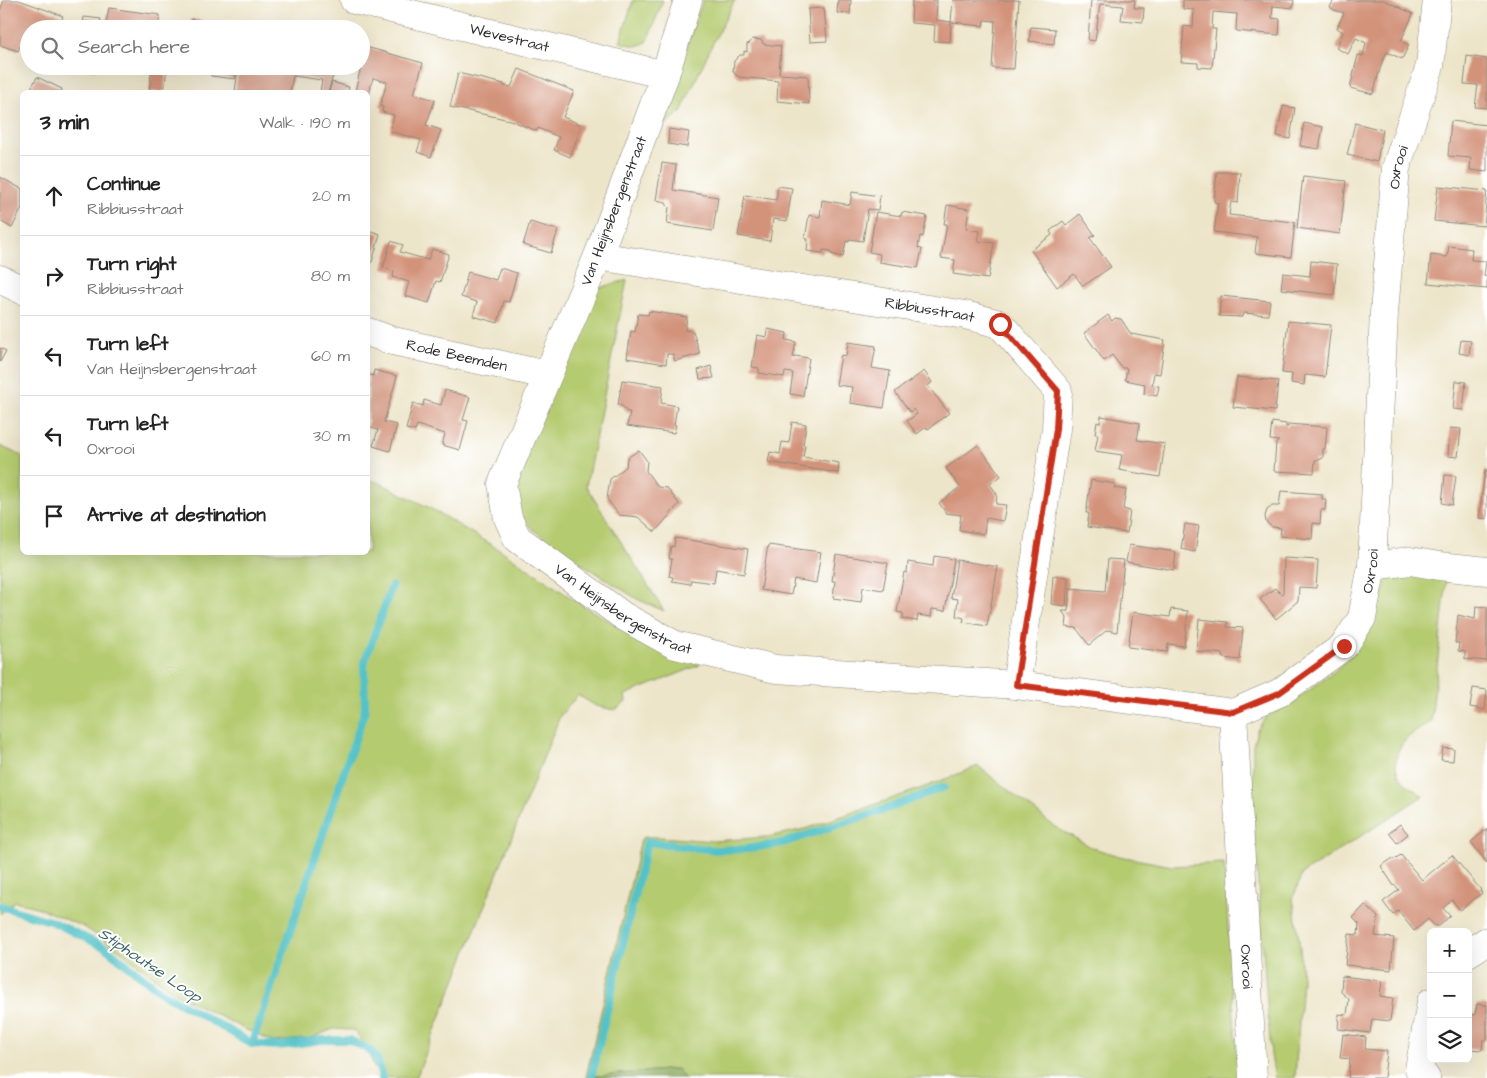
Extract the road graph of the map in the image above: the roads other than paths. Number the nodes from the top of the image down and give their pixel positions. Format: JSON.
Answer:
{"nodes":[{"id":1,"x":354,"y":0,"type":"edge"},
{"id":2,"x":688,"y":0,"type":"edge"},
{"id":3,"x":1437,"y":0,"type":"edge"},
{"id":4,"x":665,"y":75,"type":"junction"},
{"id":5,"x":598,"y":256,"type":"junction"},
{"id":6,"x":0,"y":279,"type":"edge"},
{"id":7,"x":20,"y":289,"type":"edge"},
{"id":8,"x":370,"y":333,"type":"edge"},
{"id":9,"x":547,"y":375,"type":"junction"},
{"id":10,"x":1372,"y":566,"type":"junction"},
{"id":11,"x":1487,"y":570,"type":"edge"},
{"id":12,"x":1016,"y":685,"type":"junction"},
{"id":13,"x":1233,"y":712,"type":"junction"},
{"id":14,"x":1487,"y":941,"type":"edge"},
{"id":15,"x":1472,"y":950,"type":"edge"},
{"id":16,"x":1428,"y":1018,"type":"edge"},
{"id":17,"x":1253,"y":1078,"type":"edge"},
{"id":18,"x":1426,"y":1078,"type":"edge"}],
"edges":[{"from":1,"to":4,"type":"street","name":"Wevestraat"},
{"from":2,"to":4,"type":"street","name":"Van Heijnsbergenstraat"},
{"from":3,"to":10,"type":"street","name":"Oxrooi"},
{"from":4,"to":5,"type":"street","name":"Van Heijnsbergenstraat"},
{"from":5,"to":9,"type":"street","name":"Van Heijnsbergenstraat"},
{"from":5,"to":12,"type":"street","name":"Ribbiusstraat"},
{"from":6,"to":7,"type":"street"},
{"from":8,"to":9,"type":"street","name":"Rode Beemden"},
{"from":9,"to":12,"type":"street","name":"Van Heijnsbergenstraat"},
{"from":10,"to":11,"type":"street"},
{"from":10,"to":13,"type":"street","name":"Oxrooi"},
{"from":12,"to":13,"type":"street","name":"Van Heijnsbergenstraat"},
{"from":13,"to":17,"type":"street","name":"Oxrooi"},
{"from":14,"to":15,"type":"street"},
{"from":16,"to":18,"type":"street"}]}
